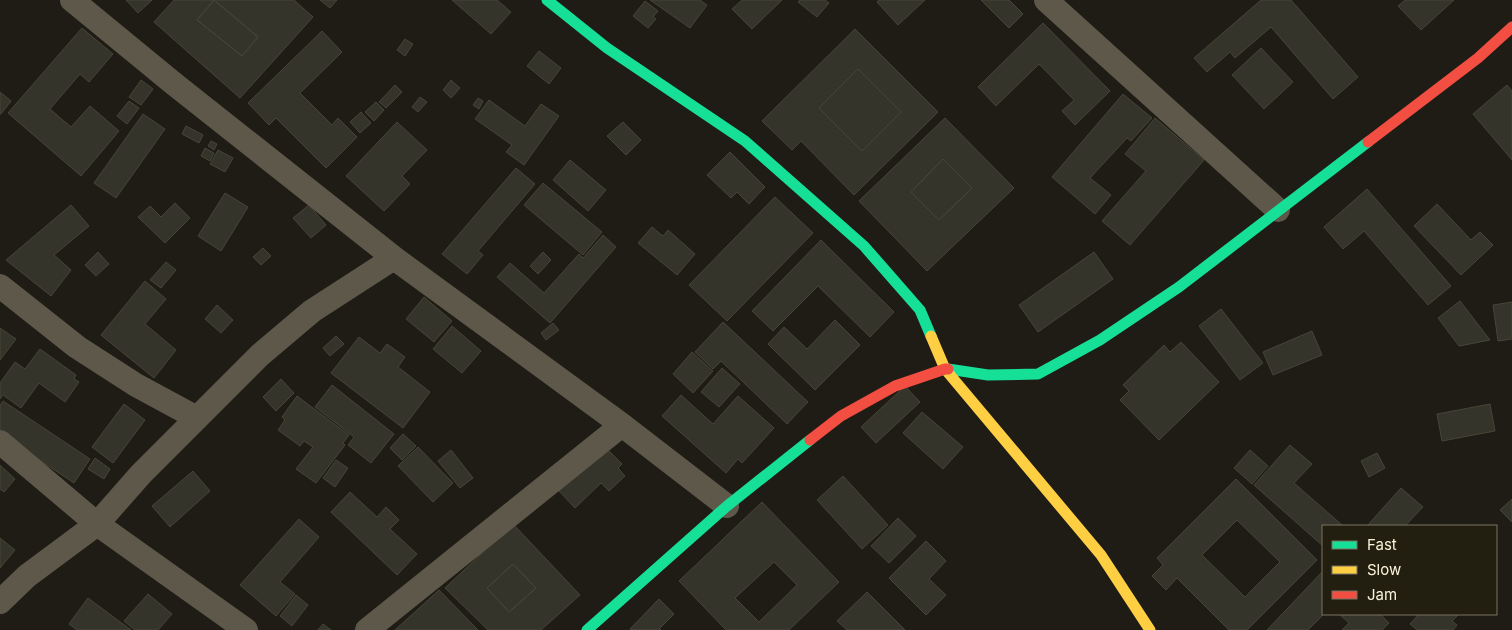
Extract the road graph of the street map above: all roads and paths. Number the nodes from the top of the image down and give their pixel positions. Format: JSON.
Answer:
{"nodes":[{"id":1,"x":72,"y":0,"type":"edge"},
{"id":2,"x":546,"y":0,"type":"edge"},
{"id":3,"x":1057,"y":3,"type":"edge"},
{"id":4,"x":1512,"y":27,"type":"edge"},
{"id":5,"x":1278,"y":210,"type":"junction"},
{"id":6,"x":394,"y":258,"type":"junction"},
{"id":7,"x":0,"y":286,"type":"edge"},
{"id":8,"x":945,"y":369,"type":"junction"},
{"id":9,"x":197,"y":418,"type":"junction"},
{"id":10,"x":622,"y":425,"type":"junction"},
{"id":11,"x":0,"y":442,"type":"edge"},
{"id":12,"x":727,"y":506,"type":"junction"},
{"id":13,"x":97,"y":524,"type":"junction"},
{"id":14,"x":0,"y":602,"type":"edge"},
{"id":15,"x":246,"y":630,"type":"edge"},
{"id":16,"x":367,"y":630,"type":"edge"},
{"id":17,"x":587,"y":630,"type":"edge"},
{"id":18,"x":1150,"y":630,"type":"edge"}],
"edges":[{"from":1,"to":6,"type":"street"},
{"from":2,"to":8,"type":"street"},
{"from":3,"to":5,"type":"street"},
{"from":4,"to":5,"type":"street"},
{"from":5,"to":8,"type":"street"},
{"from":6,"to":9,"type":"street"},
{"from":6,"to":10,"type":"street"},
{"from":7,"to":9,"type":"street"},
{"from":8,"to":12,"type":"street"},
{"from":8,"to":18,"type":"street"},
{"from":9,"to":13,"type":"street"},
{"from":10,"to":12,"type":"street"},
{"from":10,"to":16,"type":"street"},
{"from":11,"to":13,"type":"street"},
{"from":12,"to":17,"type":"street"},
{"from":13,"to":14,"type":"street"},
{"from":13,"to":15,"type":"street"}]}
